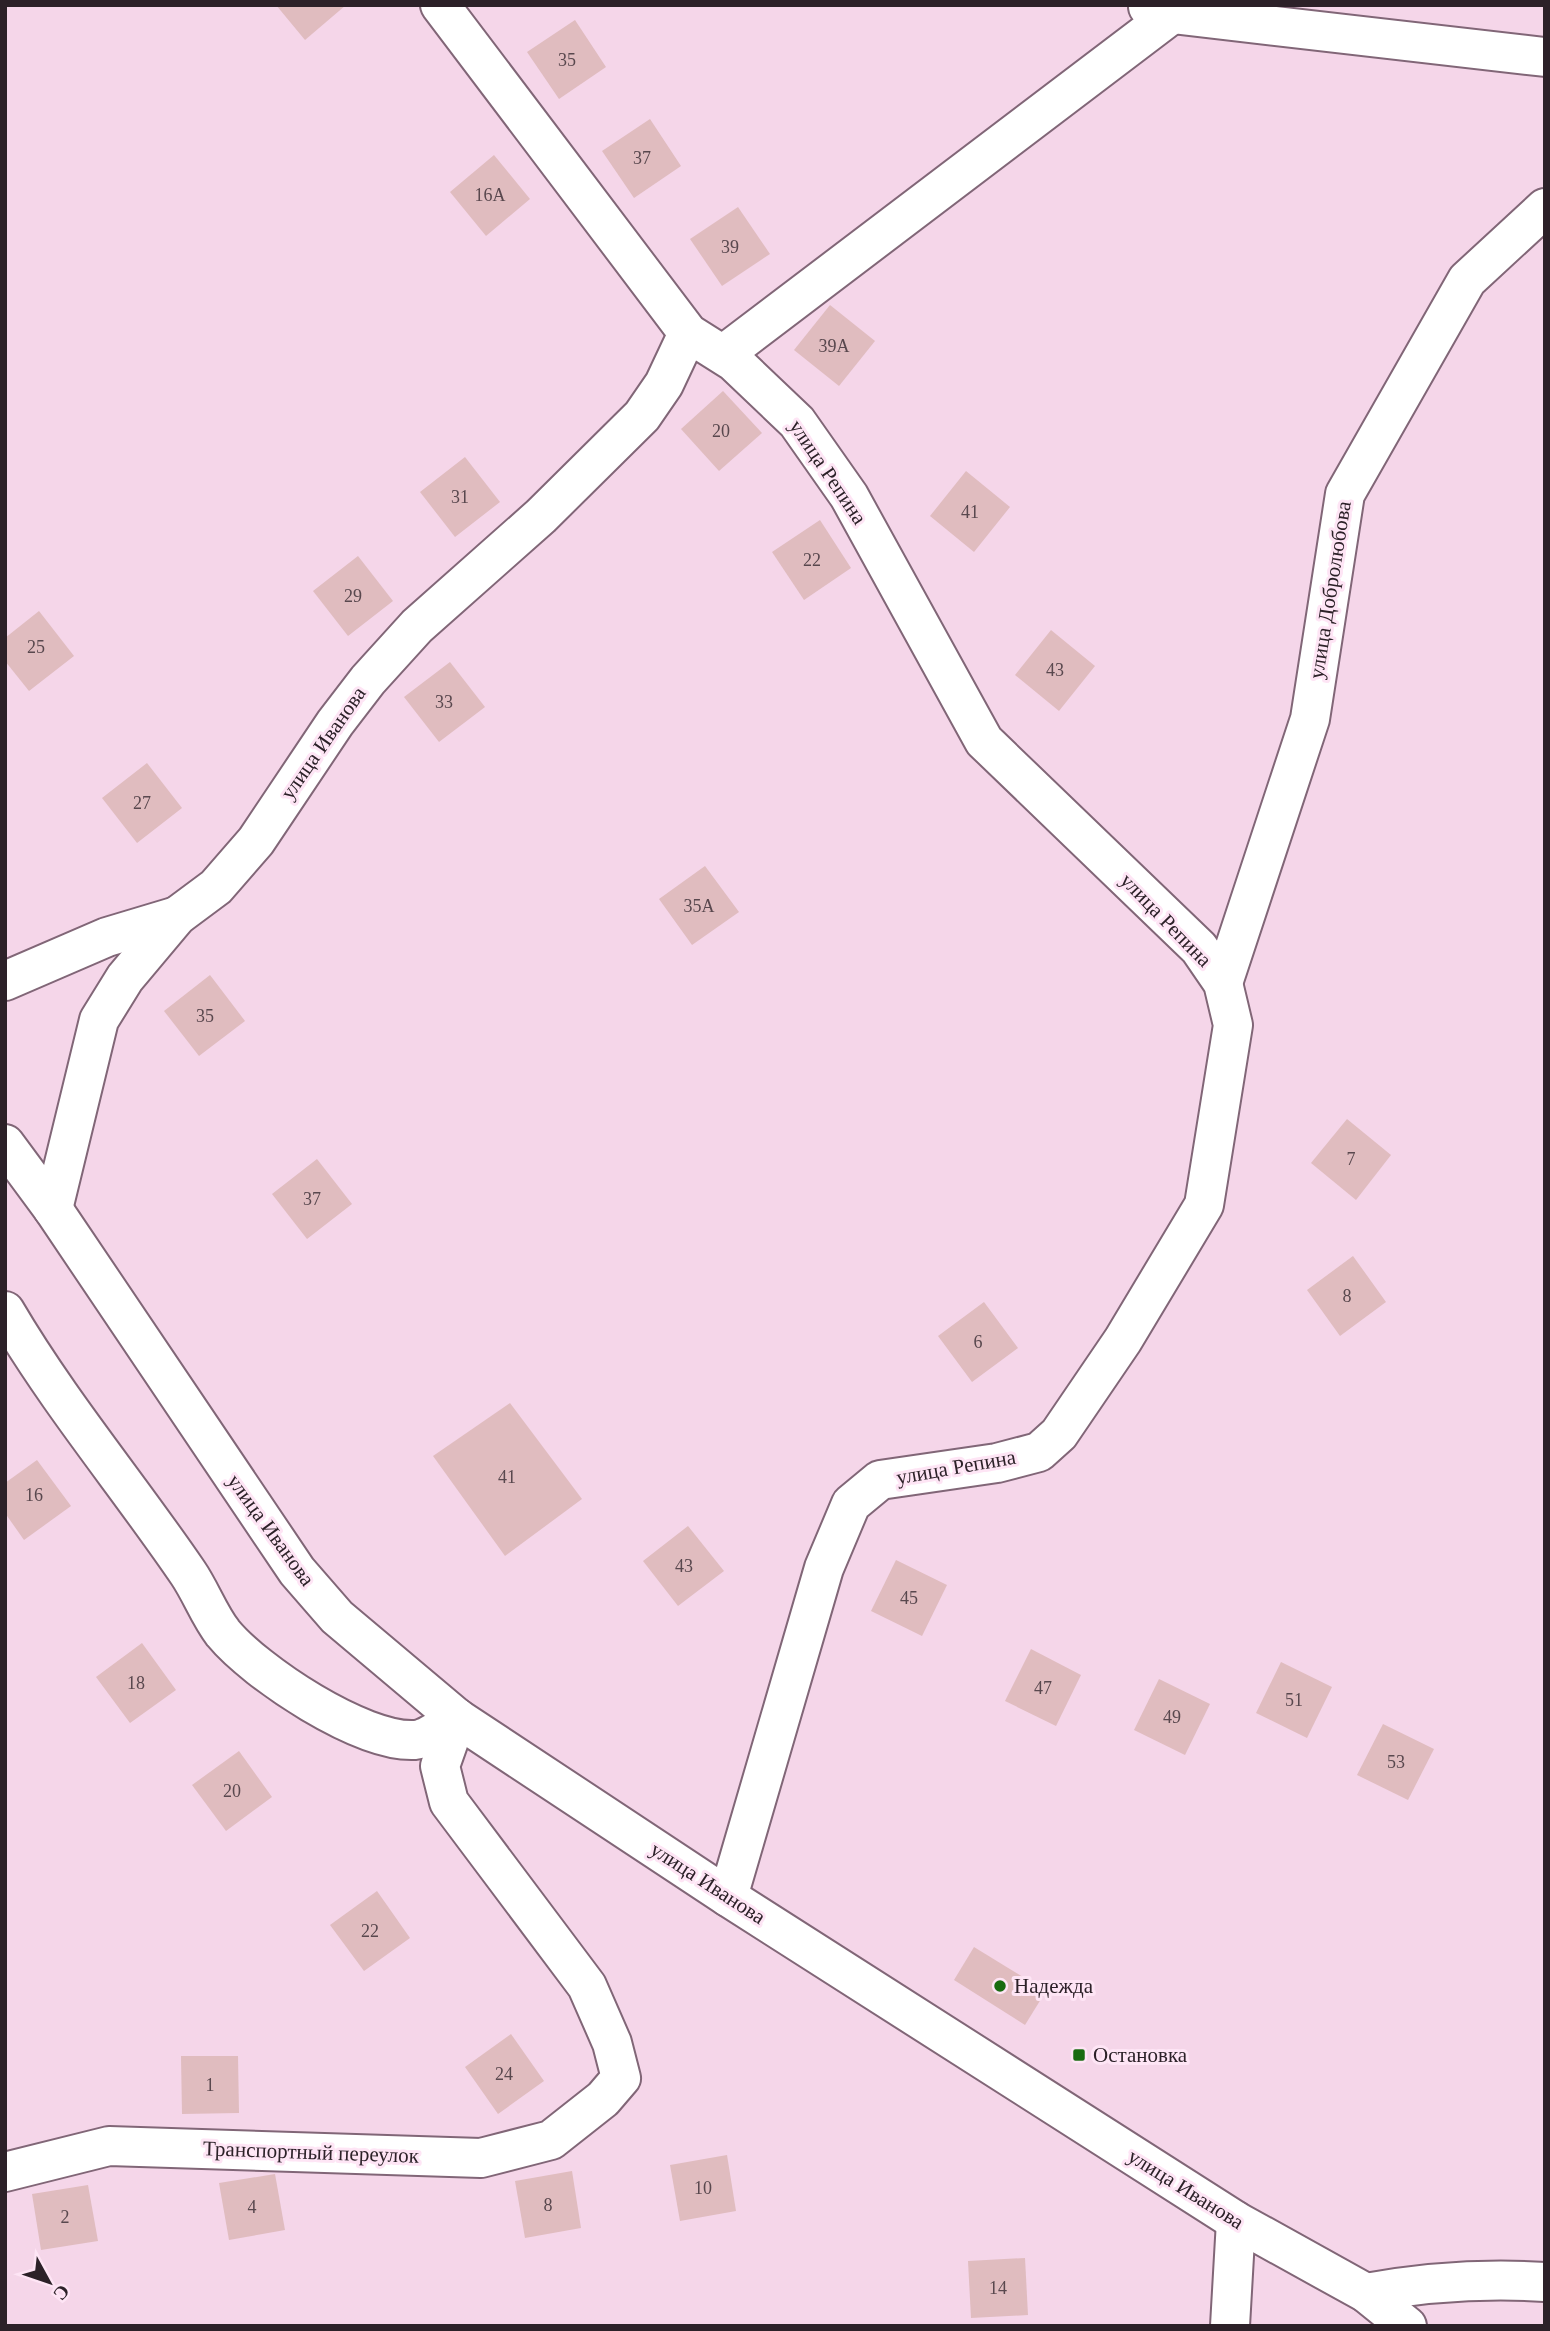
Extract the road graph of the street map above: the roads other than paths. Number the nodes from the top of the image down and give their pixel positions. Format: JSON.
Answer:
{"nodes":[{"id":1,"x":440,"y":5,"type":"edge"},
{"id":2,"x":1157,"y":9,"type":"edge"},
{"id":3,"x":1545,"y":57,"type":"edge"},
{"id":4,"x":1545,"y":208,"type":"edge"},
{"id":5,"x":688,"y":333,"type":"junction"},
{"id":6,"x":724,"y":354,"type":"junction"},
{"id":7,"x":177,"y":916,"type":"junction"},
{"id":8,"x":5,"y":981,"type":"edge"},
{"id":9,"x":1223,"y":983,"type":"junction"},
{"id":10,"x":5,"y":1144,"type":"edge"},
{"id":11,"x":53,"y":1209,"type":"junction"},
{"id":12,"x":5,"y":1311,"type":"edge"},
{"id":13,"x":457,"y":1718,"type":"junction"},
{"id":14,"x":729,"y":1897,"type":"junction"},
{"id":15,"x":5,"y":2172,"type":"edge"},
{"id":16,"x":1236,"y":2221,"type":"junction"},
{"id":17,"x":1545,"y":2282,"type":"edge"},
{"id":18,"x":1366,"y":2293,"type":"junction"},
{"id":19,"x":1230,"y":2326,"type":"edge"},
{"id":20,"x":1407,"y":2326,"type":"edge"}],
"edges":[{"from":1,"to":5,"type":"street","name":"улица Репина"},
{"from":2,"to":3,"type":"street"},
{"from":2,"to":6,"type":"street"},
{"from":4,"to":9,"type":"street","name":"улица Добролюбова"},
{"from":5,"to":6,"type":"street","name":"улица Репина"},
{"from":5,"to":7,"type":"street","name":"улица Иванова"},
{"from":6,"to":9,"type":"street","name":"улица Репина"},
{"from":7,"to":8,"type":"street"},
{"from":7,"to":11,"type":"street","name":"улица Иванова"},
{"from":9,"to":14,"type":"street","name":"улица Репина"},
{"from":10,"to":11,"type":"street","name":"улица Иванова"},
{"from":11,"to":13,"type":"street","name":"улица Иванова"},
{"from":12,"to":13,"type":"street"},
{"from":13,"to":14,"type":"street","name":"улица Иванова"},
{"from":13,"to":15,"type":"street","name":"Транспортный переулок"},
{"from":14,"to":16,"type":"street","name":"улица Иванова"},
{"from":16,"to":18,"type":"street","name":"улица Иванова"},
{"from":16,"to":19,"type":"street"},
{"from":17,"to":18,"type":"street"},
{"from":18,"to":20,"type":"street","name":"улица Иванова"}]}
